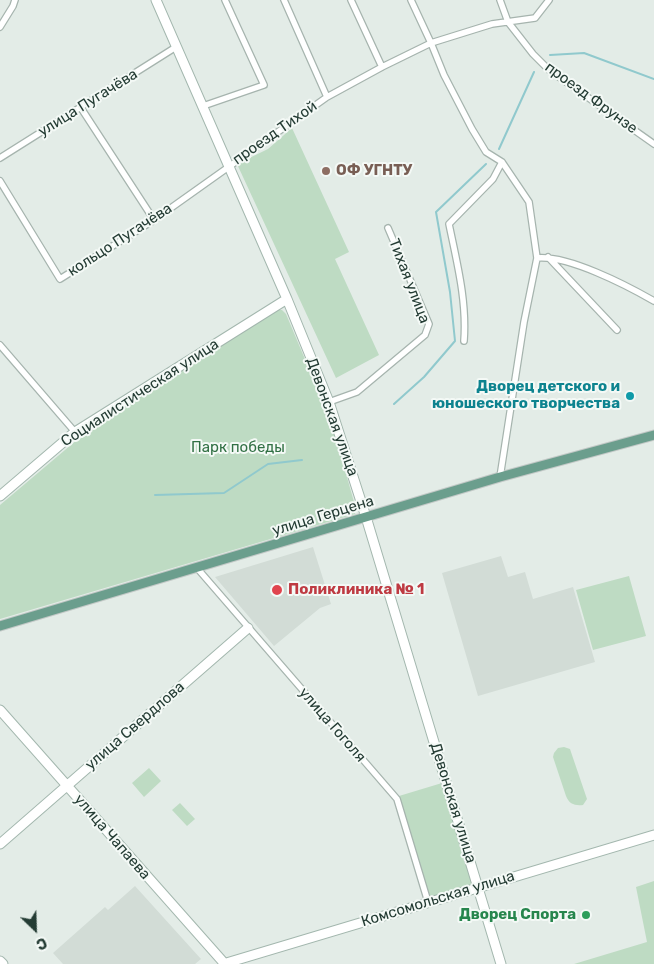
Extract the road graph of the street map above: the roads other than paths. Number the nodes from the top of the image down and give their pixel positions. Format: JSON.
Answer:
{"nodes":[{"id":1,"x":15,"y":0,"type":"edge"},
{"id":2,"x":156,"y":0,"type":"edge"},
{"id":3,"x":225,"y":0,"type":"edge"},
{"id":4,"x":284,"y":0,"type":"edge"},
{"id":5,"x":351,"y":0,"type":"edge"},
{"id":6,"x":411,"y":0,"type":"edge"},
{"id":7,"x":500,"y":0,"type":"edge"},
{"id":8,"x":549,"y":0,"type":"edge"},
{"id":9,"x":508,"y":22,"type":"junction"},
{"id":10,"x":0,"y":27,"type":"edge"},
{"id":11,"x":431,"y":43,"type":"junction"},
{"id":12,"x":176,"y":47,"type":"junction"},
{"id":13,"x":382,"y":67,"type":"junction"},
{"id":14,"x":327,"y":97,"type":"junction"},
{"id":15,"x":203,"y":106,"type":"junction"},
{"id":16,"x":81,"y":108,"type":"junction"},
{"id":17,"x":654,"y":144,"type":"edge"},
{"id":18,"x":0,"y":158,"type":"edge"},
{"id":19,"x":502,"y":162,"type":"junction"},
{"id":20,"x":226,"y":167,"type":"junction"},
{"id":21,"x":0,"y":181,"type":"edge"},
{"id":22,"x":154,"y":220,"type":"junction"},
{"id":23,"x":388,"y":228,"type":"dead end"},
{"id":24,"x":548,"y":257,"type":"junction"},
{"id":25,"x":538,"y":258,"type":"junction"},
{"id":26,"x":287,"y":299,"type":"junction"},
{"id":27,"x":654,"y":301,"type":"edge"},
{"id":28,"x":617,"y":330,"type":"dead end"},
{"id":29,"x":464,"y":342,"type":"dead end"},
{"id":30,"x":0,"y":345,"type":"edge"},
{"id":31,"x":329,"y":402,"type":"junction"},
{"id":32,"x":75,"y":432,"type":"junction"},
{"id":33,"x":654,"y":435,"type":"edge"},
{"id":34,"x":500,"y":477,"type":"junction"},
{"id":35,"x":0,"y":496,"type":"edge"},
{"id":36,"x":366,"y":517,"type":"junction"},
{"id":37,"x":197,"y":568,"type":"junction"},
{"id":38,"x":0,"y":626,"type":"edge"},
{"id":39,"x":248,"y":628,"type":"junction"},
{"id":40,"x":0,"y":710,"type":"edge"},
{"id":41,"x":67,"y":786,"type":"junction"},
{"id":42,"x":654,"y":835,"type":"edge"},
{"id":43,"x":0,"y":844,"type":"edge"},
{"id":44,"x":478,"y":887,"type":"junction"},
{"id":45,"x":428,"y":902,"type":"junction"},
{"id":46,"x":0,"y":961,"type":"edge"},
{"id":47,"x":3,"y":964,"type":"edge"},
{"id":48,"x":224,"y":964,"type":"edge"},
{"id":49,"x":501,"y":964,"type":"edge"}],
"edges":[{"from":1,"to":10,"type":"street"},
{"from":2,"to":12,"type":"main road","name":"Девонская улица"},
{"from":3,"to":15,"type":"street"},
{"from":4,"to":14,"type":"street"},
{"from":5,"to":13,"type":"street"},
{"from":6,"to":11,"type":"street"},
{"from":7,"to":9,"type":"street","name":"проезд Фрунзе"},
{"from":8,"to":9,"type":"street","name":"проезд Тихой"},
{"from":9,"to":11,"type":"street","name":"проезд Тихой"},
{"from":9,"to":17,"type":"street","name":"проезд Фрунзе"},
{"from":11,"to":13,"type":"street","name":"проезд Тихой"},
{"from":11,"to":19,"type":"street"},
{"from":12,"to":15,"type":"main road","name":"Девонская улица"},
{"from":12,"to":16,"type":"street","name":"улица Пугачёва"},
{"from":13,"to":14,"type":"street","name":"проезд Тихой"},
{"from":14,"to":20,"type":"street","name":"проезд Тихой"},
{"from":15,"to":20,"type":"main road","name":"Девонская улица"},
{"from":16,"to":18,"type":"street","name":"улица Пугачёва"},
{"from":16,"to":22,"type":"street"},
{"from":19,"to":25,"type":"street"},
{"from":19,"to":29,"type":"street"},
{"from":20,"to":22,"type":"street","name":"кольцо Пугачёва"},
{"from":20,"to":26,"type":"main road","name":"Девонская улица"},
{"from":21,"to":22,"type":"street","name":"кольцо Пугачёва"},
{"from":23,"to":31,"type":"street","name":"Тихая улица"},
{"from":24,"to":25,"type":"street"},
{"from":24,"to":27,"type":"street"},
{"from":24,"to":28,"type":"street"},
{"from":25,"to":34,"type":"street"},
{"from":26,"to":31,"type":"main road","name":"Девонская улица"},
{"from":26,"to":32,"type":"main road","name":"Социалистическая улица"},
{"from":30,"to":32,"type":"street"},
{"from":31,"to":36,"type":"main road","name":"Девонская улица"},
{"from":32,"to":35,"type":"main road","name":"Социалистическая улица"},
{"from":33,"to":34,"type":"main road","name":"улица Герцена"},
{"from":34,"to":36,"type":"main road","name":"улица Герцена"},
{"from":36,"to":37,"type":"main road","name":"улица Герцена"},
{"from":36,"to":44,"type":"main road","name":"Девонская улица"},
{"from":37,"to":38,"type":"main road","name":"улица Герцена"},
{"from":37,"to":39,"type":"street","name":"улица Гоголя"},
{"from":39,"to":41,"type":"main road","name":"улица Свердлова"},
{"from":39,"to":45,"type":"street","name":"улица Гоголя"},
{"from":40,"to":41,"type":"main road","name":"улица Чапаева"},
{"from":41,"to":43,"type":"main road","name":"улица Свердлова"},
{"from":41,"to":48,"type":"main road","name":"улица Чапаева"},
{"from":42,"to":44,"type":"main road","name":"Комсомольская улица"},
{"from":44,"to":45,"type":"main road","name":"Комсомольская улица"},
{"from":44,"to":49,"type":"main road","name":"Девонская улица"},
{"from":45,"to":48,"type":"main road","name":"Комсомольская улица"},
{"from":46,"to":47,"type":"main road"}]}
